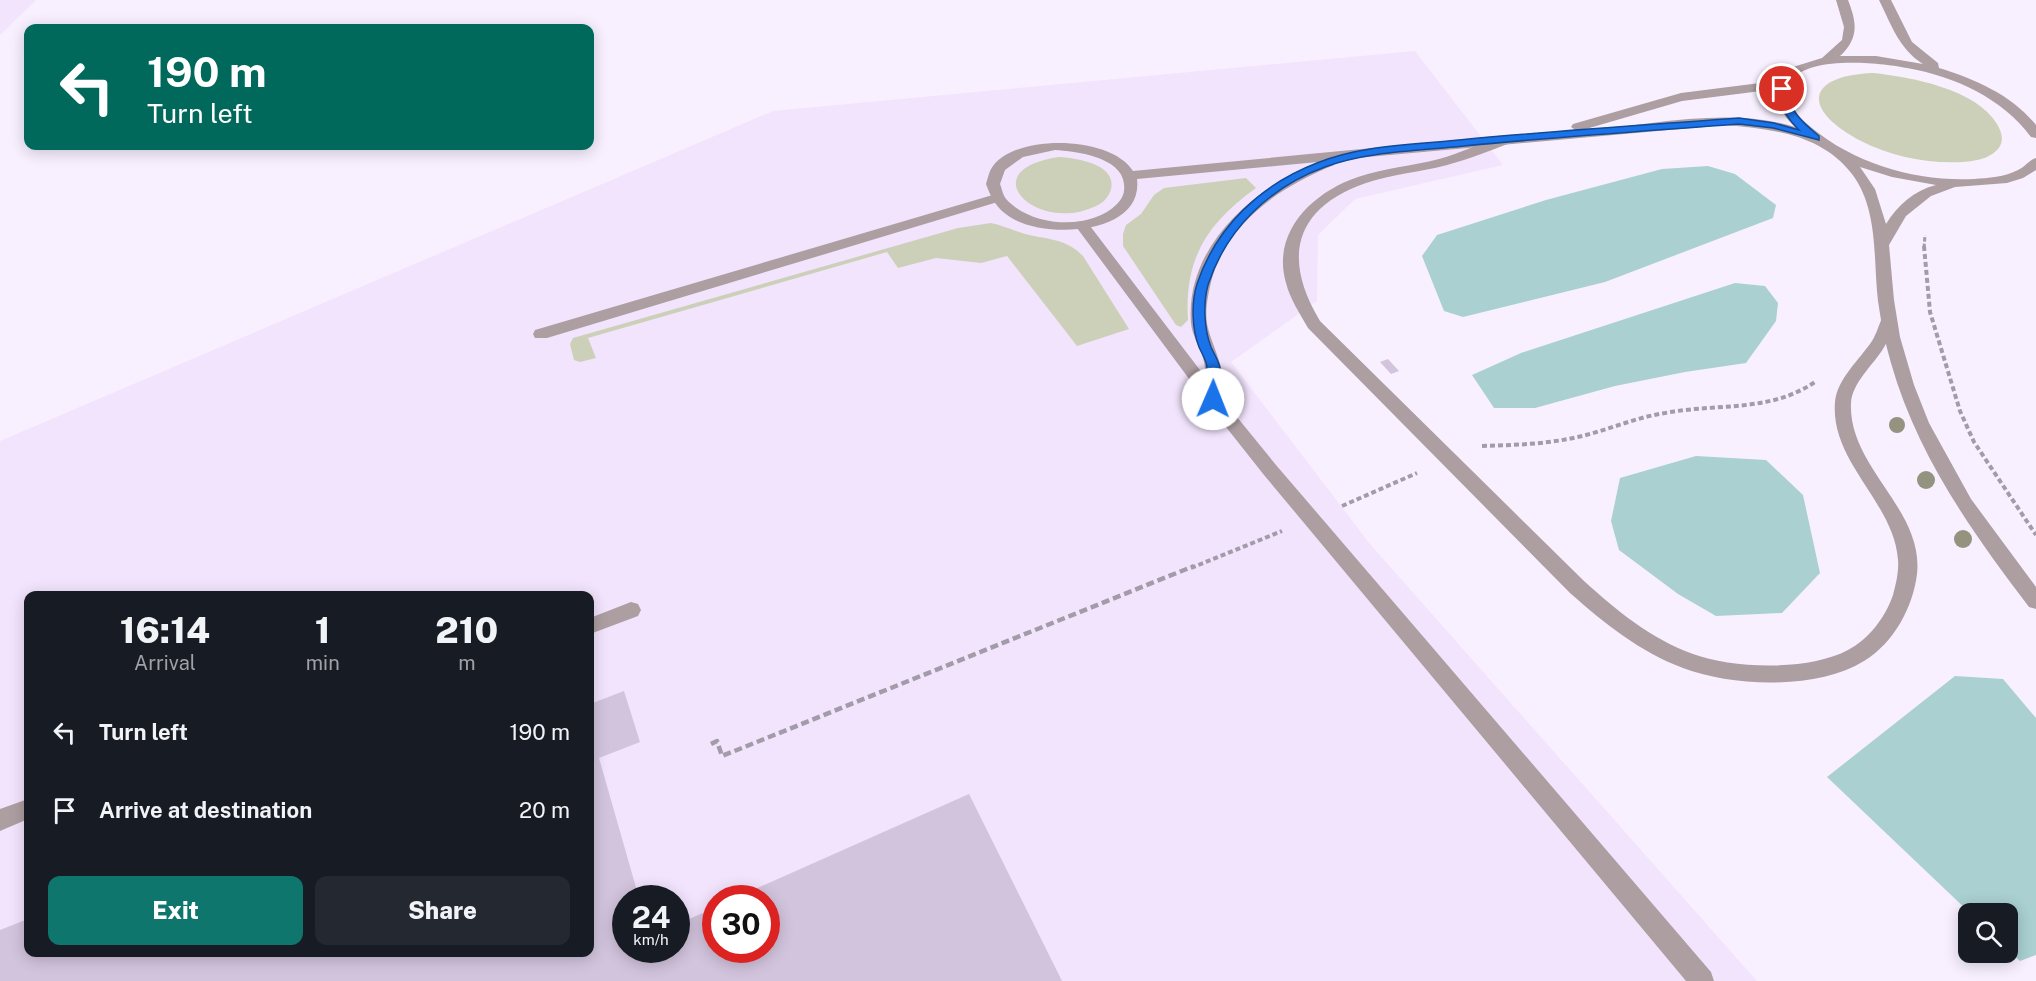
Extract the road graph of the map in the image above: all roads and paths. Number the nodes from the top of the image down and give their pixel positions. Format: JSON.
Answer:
{"nodes":[{"id":1,"x":1842,"y":0,"type":"edge"},
{"id":2,"x":1886,"y":0,"type":"edge"},
{"id":3,"x":1827,"y":60,"type":"junction"},
{"id":4,"x":1956,"y":79,"type":"junction"},
{"id":5,"x":1786,"y":80,"type":"junction"},
{"id":6,"x":2036,"y":134,"type":"edge"},
{"id":7,"x":1542,"y":136,"type":"junction"},
{"id":8,"x":1816,"y":138,"type":"junction"},
{"id":9,"x":1508,"y":139,"type":"junction"},
{"id":10,"x":1838,"y":151,"type":"junction"},
{"id":11,"x":1363,"y":153,"type":"junction"},
{"id":12,"x":2036,"y":162,"type":"edge"},
{"id":13,"x":1129,"y":176,"type":"junction"},
{"id":14,"x":1964,"y":184,"type":"junction"},
{"id":15,"x":996,"y":198,"type":"junction"},
{"id":16,"x":1082,"y":225,"type":"junction"},
{"id":17,"x":1927,"y":232,"type":"dead end"},
{"id":18,"x":1883,"y":243,"type":"junction"},
{"id":19,"x":1889,"y":320,"type":"junction"},
{"id":20,"x":541,"y":334,"type":"dead end"},
{"id":21,"x":1816,"y":381,"type":"dead end"},
{"id":22,"x":1213,"y":399,"type":"junction"},
{"id":23,"x":1474,"y":448,"type":"dead end"},
{"id":24,"x":1423,"y":470,"type":"dead end"},
{"id":25,"x":1334,"y":509,"type":"dead end"},
{"id":26,"x":1283,"y":531,"type":"dead end"},
{"id":27,"x":2036,"y":535,"type":"edge"},
{"id":28,"x":2036,"y":601,"type":"edge"},
{"id":29,"x":631,"y":610,"type":"dead end"},
{"id":30,"x":594,"y":624,"type":"edge"},
{"id":31,"x":711,"y":744,"type":"dead end"},
{"id":32,"x":24,"y":811,"type":"edge"},
{"id":33,"x":0,"y":820,"type":"edge"},
{"id":34,"x":1702,"y":981,"type":"edge"}],
"edges":[{"from":1,"to":3,"type":"street"},
{"from":2,"to":4,"type":"street"},
{"from":3,"to":4,"type":"street"},
{"from":3,"to":5,"type":"street"},
{"from":4,"to":6,"type":"street"},
{"from":5,"to":7,"type":"street"},
{"from":5,"to":8,"type":"street"},
{"from":7,"to":8,"type":"street"},
{"from":7,"to":9,"type":"street"},
{"from":8,"to":10,"type":"street"},
{"from":9,"to":11,"type":"street"},
{"from":9,"to":19,"type":"street"},
{"from":10,"to":14,"type":"street"},
{"from":10,"to":18,"type":"street"},
{"from":11,"to":13,"type":"street"},
{"from":11,"to":22,"type":"street"},
{"from":12,"to":14,"type":"street"},
{"from":13,"to":15,"type":"street"},
{"from":13,"to":16,"type":"street"},
{"from":14,"to":18,"type":"street"},
{"from":15,"to":16,"type":"street"},
{"from":15,"to":20,"type":"street"},
{"from":16,"to":22,"type":"street"},
{"from":17,"to":27,"type":"path"},
{"from":18,"to":19,"type":"street"},
{"from":19,"to":28,"type":"street"},
{"from":21,"to":23,"type":"path"},
{"from":22,"to":34,"type":"street"},
{"from":24,"to":25,"type":"path"},
{"from":26,"to":31,"type":"path"},
{"from":29,"to":30,"type":"street"},
{"from":32,"to":33,"type":"street"}]}
